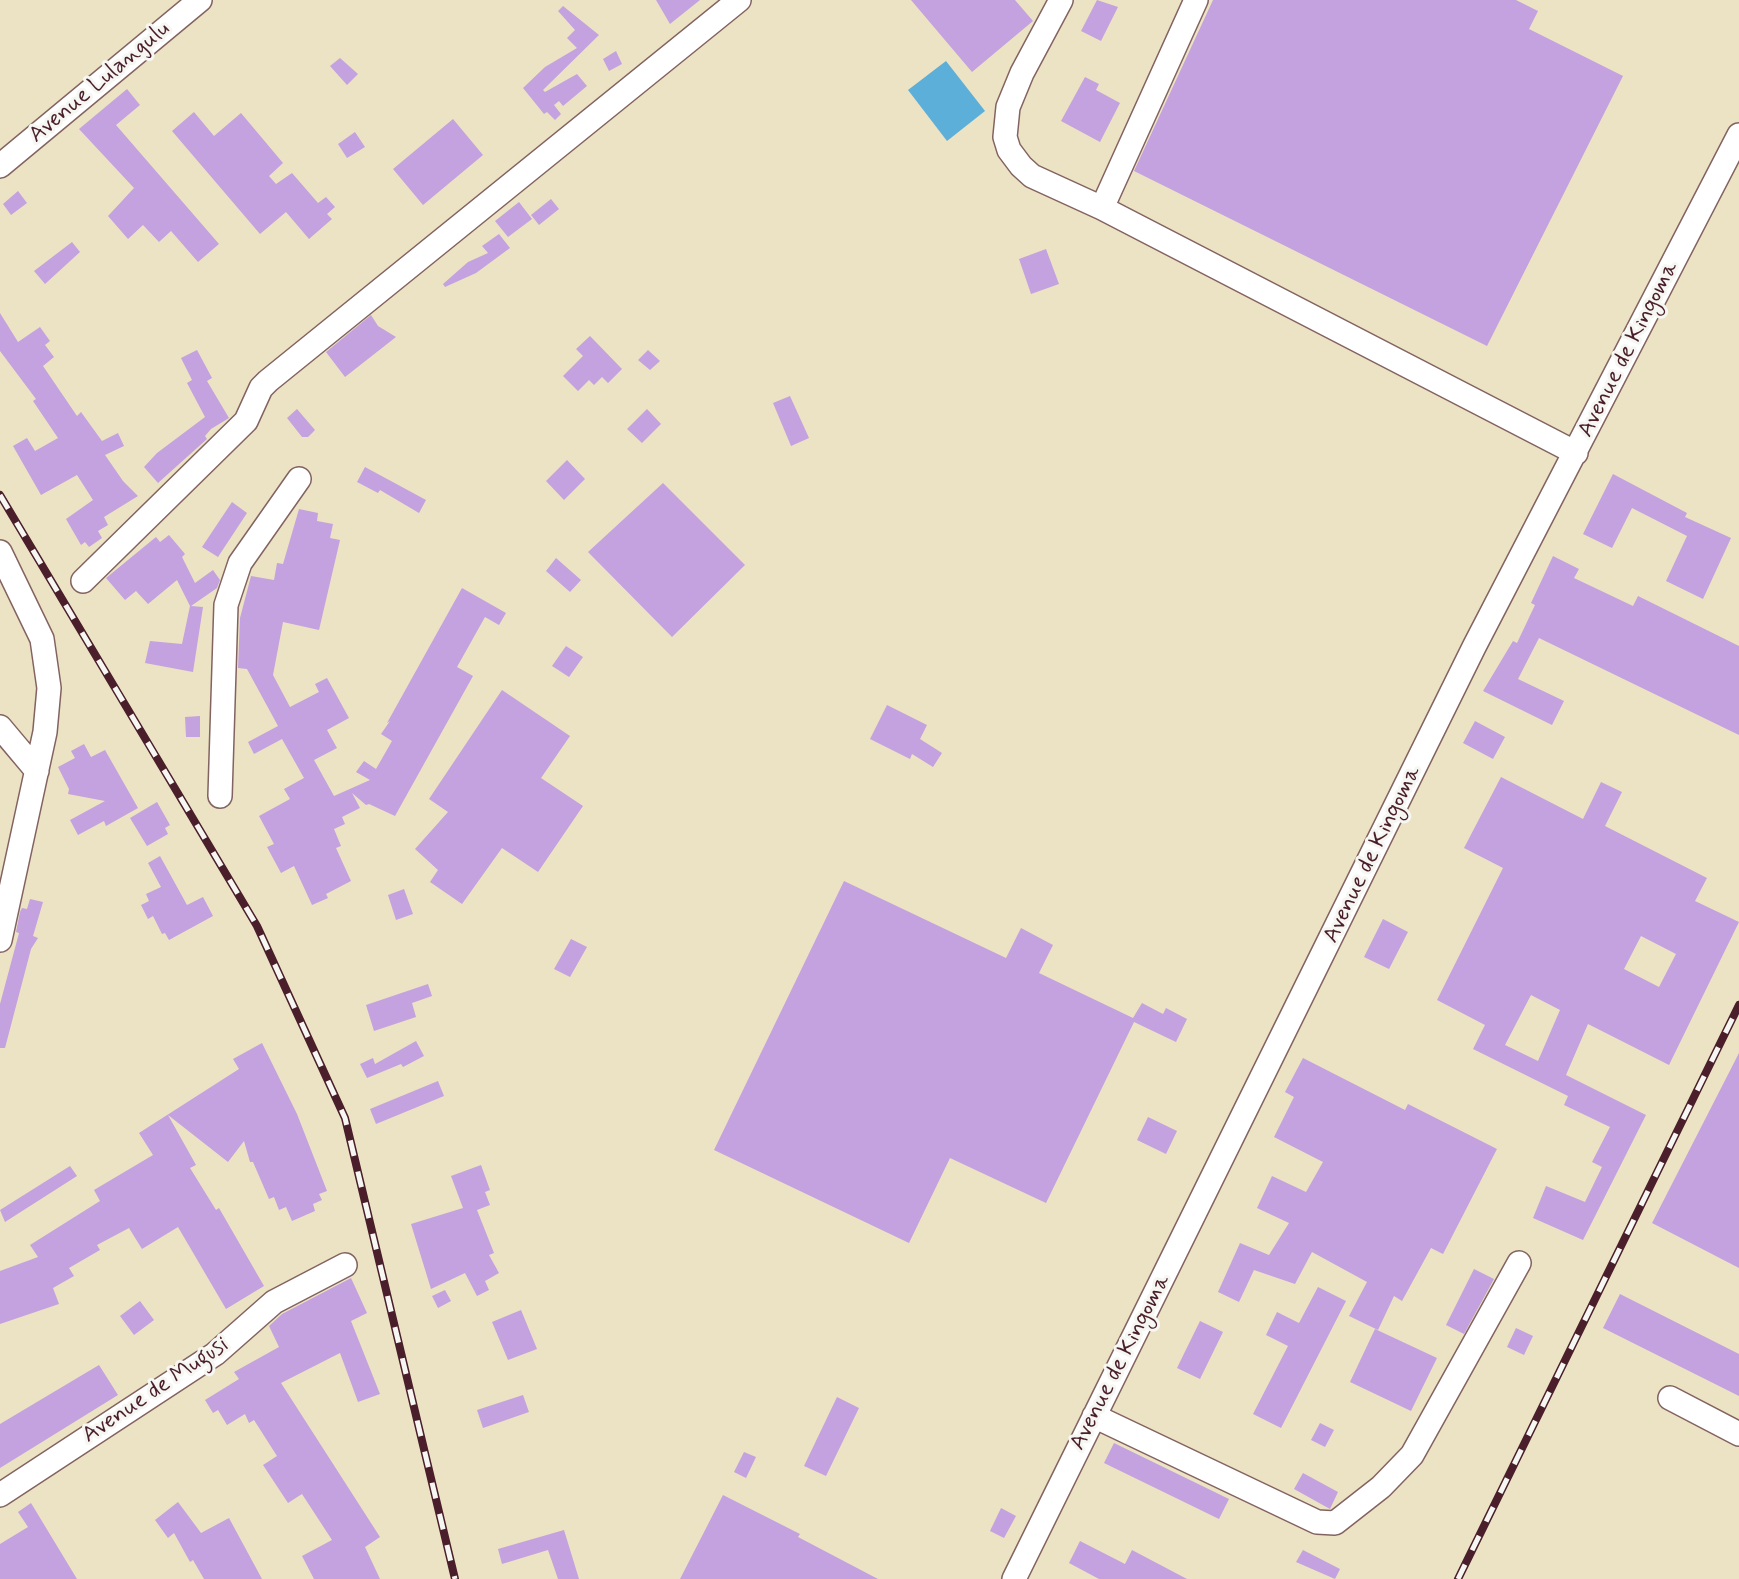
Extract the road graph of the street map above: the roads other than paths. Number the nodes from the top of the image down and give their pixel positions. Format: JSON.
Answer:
{"nodes":[{"id":1,"x":200,"y":0,"type":"edge"},
{"id":2,"x":739,"y":0,"type":"edge"},
{"id":3,"x":1061,"y":0,"type":"edge"},
{"id":4,"x":1196,"y":0,"type":"edge"},
{"id":5,"x":1739,"y":135,"type":"edge"},
{"id":6,"x":0,"y":166,"type":"edge"},
{"id":7,"x":1102,"y":208,"type":"junction"},
{"id":8,"x":1576,"y":453,"type":"junction"},
{"id":9,"x":299,"y":479,"type":"dead end"},
{"id":10,"x":0,"y":552,"type":"edge"},
{"id":11,"x":83,"y":581,"type":"dead end"},
{"id":12,"x":9,"y":594,"type":"edge"},
{"id":13,"x":0,"y":727,"type":"edge"},
{"id":14,"x":37,"y":771,"type":"junction"},
{"id":15,"x":220,"y":796,"type":"dead end"},
{"id":16,"x":0,"y":940,"type":"edge"},
{"id":17,"x":1519,"y":1263,"type":"dead end"},
{"id":18,"x":345,"y":1265,"type":"dead end"},
{"id":19,"x":1670,"y":1398,"type":"dead end"},
{"id":20,"x":1094,"y":1416,"type":"junction"},
{"id":21,"x":1739,"y":1434,"type":"edge"},
{"id":22,"x":0,"y":1495,"type":"edge"},
{"id":23,"x":1014,"y":1579,"type":"edge"}],
"edges":[{"from":1,"to":6,"type":"street","name":"Avenue Lulangulu"},
{"from":2,"to":11,"type":"street"},
{"from":3,"to":7,"type":"street"},
{"from":4,"to":7,"type":"street"},
{"from":5,"to":8,"type":"street","name":"Avenue de Kingoma"},
{"from":7,"to":8,"type":"street"},
{"from":8,"to":20,"type":"street","name":"Avenue de Kingoma"},
{"from":9,"to":15,"type":"street"},
{"from":10,"to":12,"type":"street"},
{"from":12,"to":14,"type":"street"},
{"from":13,"to":14,"type":"street"},
{"from":14,"to":16,"type":"street"},
{"from":17,"to":20,"type":"street"},
{"from":18,"to":22,"type":"street","name":"Avenue de Mugusi"},
{"from":19,"to":21,"type":"street"},
{"from":20,"to":23,"type":"street","name":"Avenue de Kingoma"}]}
